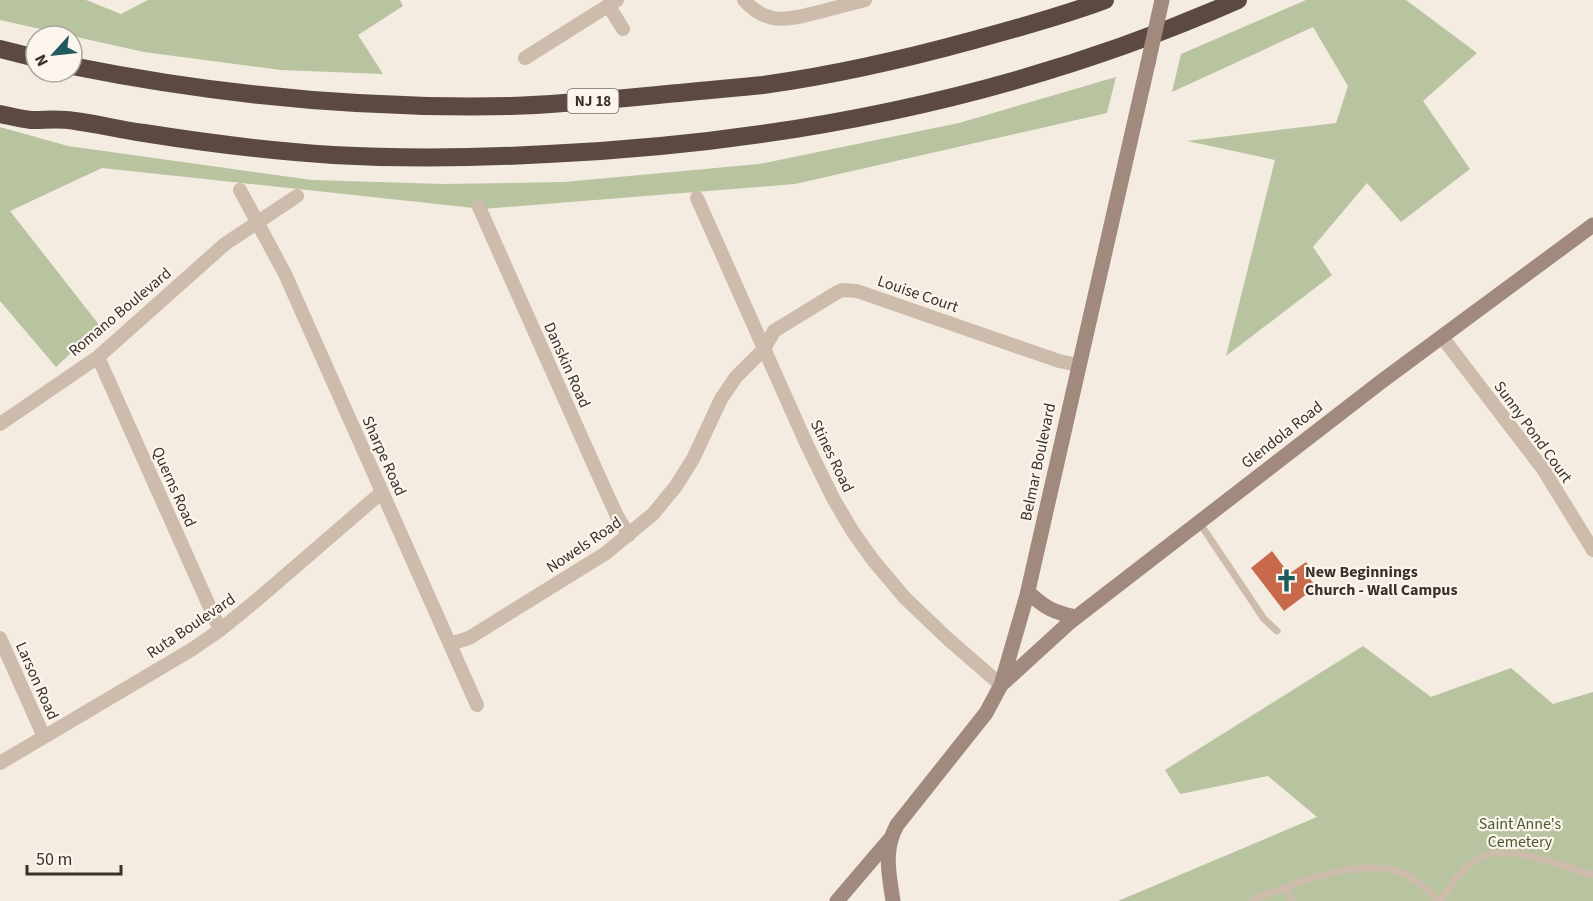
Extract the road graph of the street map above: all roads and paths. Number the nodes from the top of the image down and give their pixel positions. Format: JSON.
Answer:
{"nodes":[{"id":1,"x":744,"y":0,"type":"edge"},
{"id":2,"x":865,"y":0,"type":"edge"},
{"id":3,"x":1105,"y":0,"type":"edge"},
{"id":4,"x":1162,"y":0,"type":"edge"},
{"id":5,"x":1238,"y":0,"type":"edge"},
{"id":6,"x":613,"y":3,"type":"edge"},
{"id":7,"x":622,"y":29,"type":"dead end"},
{"id":8,"x":0,"y":50,"type":"edge"},
{"id":9,"x":24,"y":55,"type":"edge"},
{"id":10,"x":525,"y":58,"type":"dead end"},
{"id":11,"x":84,"y":68,"type":"edge"},
{"id":12,"x":0,"y":101,"type":"edge"},
{"id":13,"x":0,"y":114,"type":"edge"},
{"id":14,"x":56,"y":118,"type":"junction"},
{"id":15,"x":240,"y":190,"type":"dead end"},
{"id":16,"x":297,"y":196,"type":"dead end"},
{"id":17,"x":697,"y":198,"type":"dead end"},
{"id":18,"x":479,"y":207,"type":"dead end"},
{"id":19,"x":258,"y":221,"type":"junction"},
{"id":20,"x":1593,"y":225,"type":"edge"},
{"id":21,"x":1442,"y":337,"type":"junction"},
{"id":22,"x":764,"y":349,"type":"junction"},
{"id":23,"x":98,"y":357,"type":"junction"},
{"id":24,"x":1078,"y":364,"type":"junction"},
{"id":25,"x":0,"y":424,"type":"edge"},
{"id":26,"x":382,"y":492,"type":"junction"},
{"id":27,"x":1199,"y":522,"type":"junction"},
{"id":28,"x":629,"y":535,"type":"junction"},
{"id":29,"x":1593,"y":550,"type":"edge"},
{"id":30,"x":1028,"y":592,"type":"junction"},
{"id":31,"x":1076,"y":617,"type":"junction"},
{"id":32,"x":220,"y":630,"type":"junction"},
{"id":33,"x":1277,"y":631,"type":"dead end"},
{"id":34,"x":0,"y":638,"type":"edge"},
{"id":35,"x":450,"y":644,"type":"junction"},
{"id":36,"x":1001,"y":685,"type":"junction"},
{"id":37,"x":477,"y":705,"type":"dead end"},
{"id":38,"x":44,"y":737,"type":"junction"},
{"id":39,"x":0,"y":763,"type":"edge"},
{"id":40,"x":890,"y":839,"type":"junction"},
{"id":41,"x":1593,"y":876,"type":"edge"},
{"id":42,"x":1286,"y":888,"type":"junction"},
{"id":43,"x":837,"y":901,"type":"edge"},
{"id":44,"x":893,"y":901,"type":"edge"},
{"id":45,"x":1251,"y":901,"type":"edge"},
{"id":46,"x":1292,"y":901,"type":"edge"},
{"id":47,"x":1439,"y":901,"type":"edge"}],
"edges":[{"from":1,"to":2,"type":"street"},
{"from":3,"to":11,"type":"highway","number":"NJ 18"},
{"from":4,"to":24,"type":"main road","name":"Belmar Boulevard","bridge":true},
{"from":5,"to":14,"type":"highway"},
{"from":6,"to":7,"type":"street"},
{"from":6,"to":10,"type":"street"},
{"from":8,"to":9,"type":"highway"},
{"from":12,"to":14,"type":"highway"},
{"from":13,"to":14,"type":"highway"},
{"from":15,"to":19,"type":"street","name":"Sharpe Road"},
{"from":16,"to":19,"type":"street","name":"Romano Boulevard"},
{"from":17,"to":22,"type":"street","name":"Stines Road"},
{"from":18,"to":28,"type":"street","name":"Danskin Road"},
{"from":19,"to":23,"type":"street","name":"Romano Boulevard"},
{"from":19,"to":26,"type":"street","name":"Sharpe Road"},
{"from":20,"to":21,"type":"main road","name":"Glendola Road"},
{"from":21,"to":27,"type":"main road","name":"Glendola Road"},
{"from":21,"to":29,"type":"street","name":"Sunny Pond Court"},
{"from":22,"to":24,"type":"street","name":"Louise Court"},
{"from":22,"to":28,"type":"street","name":"Nowels Road"},
{"from":22,"to":36,"type":"street","name":"Stines Road"},
{"from":23,"to":25,"type":"street","name":"Romano Boulevard"},
{"from":23,"to":32,"type":"street","name":"Querns Road"},
{"from":24,"to":30,"type":"main road","name":"Belmar Boulevard"},
{"from":26,"to":32,"type":"street","name":"Ruta Boulevard"},
{"from":26,"to":35,"type":"street","name":"Sharpe Road"},
{"from":27,"to":31,"type":"main road","name":"Glendola Road"},
{"from":27,"to":33,"type":"lane"},
{"from":28,"to":35,"type":"street","name":"Nowels Road"},
{"from":30,"to":31,"type":"main road"},
{"from":30,"to":36,"type":"main road","name":"Belmar Boulevard"},
{"from":31,"to":36,"type":"main road","name":"Glendola Road"},
{"from":32,"to":38,"type":"street","name":"Ruta Boulevard"},
{"from":34,"to":38,"type":"street","name":"Larson Road"},
{"from":35,"to":37,"type":"street","name":"Sharpe Road"},
{"from":36,"to":40,"type":"main road","name":"Belmar Boulevard"},
{"from":38,"to":39,"type":"street","name":"Ruta Boulevard"},
{"from":40,"to":43,"type":"main road","name":"Belmar Boulevard"},
{"from":40,"to":44,"type":"main road"},
{"from":41,"to":47,"type":"lane"},
{"from":42,"to":45,"type":"lane"},
{"from":42,"to":46,"type":"lane"},
{"from":42,"to":47,"type":"lane"}]}
